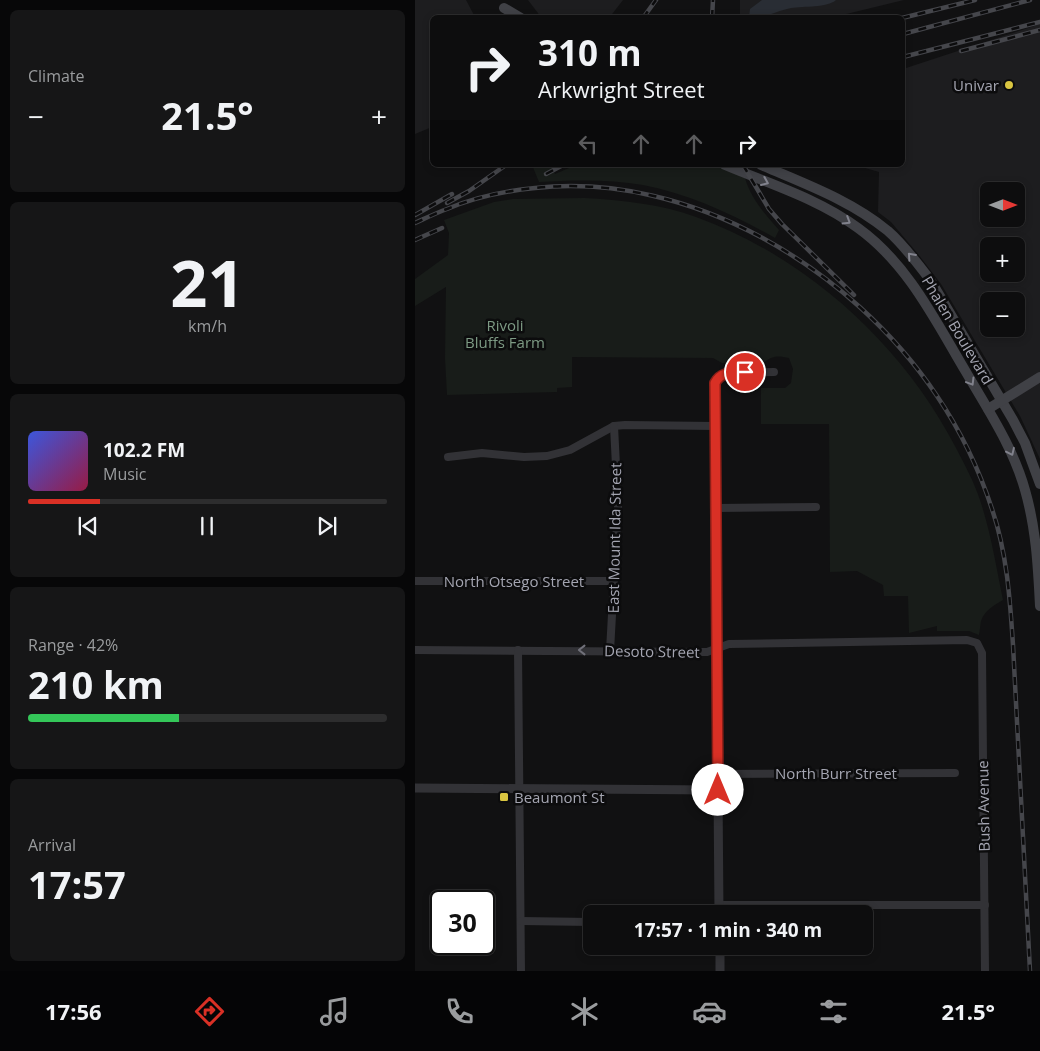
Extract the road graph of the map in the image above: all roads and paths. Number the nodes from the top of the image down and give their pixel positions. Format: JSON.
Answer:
{"nodes":[{"id":1,"x":503,"y":8,"type":"edge"},
{"id":2,"x":516,"y":15,"type":"edge"},
{"id":3,"x":730,"y":167,"type":"edge"},
{"id":4,"x":766,"y":167,"type":"edge"},
{"id":5,"x":775,"y":372,"type":"dead end"},
{"id":6,"x":1040,"y":377,"type":"edge"},
{"id":7,"x":1002,"y":401,"type":"junction"},
{"id":8,"x":988,"y":409,"type":"junction"},
{"id":9,"x":615,"y":426,"type":"junction"},
{"id":10,"x":716,"y":426,"type":"junction"},
{"id":11,"x":448,"y":457,"type":"dead end"},
{"id":12,"x":1040,"y":484,"type":"edge"},
{"id":13,"x":816,"y":507,"type":"dead end"},
{"id":14,"x":716,"y":508,"type":"junction"},
{"id":15,"x":415,"y":581,"type":"edge"},
{"id":16,"x":614,"y":581,"type":"junction"},
{"id":17,"x":1040,"y":606,"type":"edge"},
{"id":18,"x":977,"y":643,"type":"joint"},
{"id":19,"x":718,"y":648,"type":"junction"},
{"id":20,"x":415,"y":650,"type":"edge"},
{"id":21,"x":518,"y":650,"type":"junction"},
{"id":22,"x":610,"y":651,"type":"junction"},
{"id":23,"x":955,"y":773,"type":"dead end"},
{"id":24,"x":717,"y":774,"type":"junction"},
{"id":25,"x":415,"y":788,"type":"edge"},
{"id":26,"x":518,"y":789,"type":"junction"},
{"id":27,"x":718,"y":790,"type":"junction"},
{"id":28,"x":985,"y":904,"type":"junction"},
{"id":29,"x":719,"y":905,"type":"edge"},
{"id":30,"x":873,"y":907,"type":"edge"},
{"id":31,"x":521,"y":921,"type":"junction"},
{"id":32,"x":583,"y":922,"type":"edge"},
{"id":33,"x":719,"y":955,"type":"edge"},
{"id":34,"x":521,"y":971,"type":"edge"},
{"id":35,"x":720,"y":971,"type":"edge"},
{"id":36,"x":985,"y":971,"type":"edge"}],
"edges":[{"from":1,"to":2,"type":"main road"},
{"from":3,"to":8,"type":"main road","name":"Phalen Boulevard","one_way":true},
{"from":7,"to":4,"type":"main road","name":"Phalen Boulevard","one_way":true},
{"from":5,"to":10,"type":"street"},
{"from":6,"to":7,"type":"main road"},
{"from":7,"to":8,"type":"main road"},
{"from":7,"to":12,"type":"main road","name":"Phalen Boulevard"},
{"from":8,"to":17,"type":"main road","name":"Phalen Boulevard","one_way":true},
{"from":9,"to":10,"type":"street"},
{"from":9,"to":11,"type":"street"},
{"from":9,"to":16,"type":"street","name":"East Mount Ida Street"},
{"from":10,"to":14,"type":"street"},
{"from":13,"to":14,"type":"street"},
{"from":14,"to":19,"type":"street"},
{"from":15,"to":16,"type":"street","name":"North Otsego Street"},
{"from":16,"to":22,"type":"street","name":"East Mount Ida Street"},
{"from":18,"to":19,"type":"street","name":"Desoto Street"},
{"from":18,"to":28,"type":"street","name":"Bush Avenue"},
{"from":19,"to":22,"type":"street","name":"Desoto Street"},
{"from":19,"to":24,"type":"street"},
{"from":20,"to":21,"type":"street","name":"Desoto Street"},
{"from":22,"to":21,"type":"street","name":"Desoto Street","one_way":true},
{"from":21,"to":26,"type":"street"},
{"from":23,"to":24,"type":"street","name":"North Burr Street"},
{"from":24,"to":27,"type":"street"},
{"from":25,"to":26,"type":"street"},
{"from":26,"to":27,"type":"street"},
{"from":26,"to":31,"type":"street"},
{"from":27,"to":29,"type":"street"},
{"from":28,"to":30,"type":"street"},
{"from":28,"to":36,"type":"street","name":"Bush Avenue"},
{"from":31,"to":32,"type":"street"},
{"from":31,"to":34,"type":"street"},
{"from":33,"to":35,"type":"street"}]}
